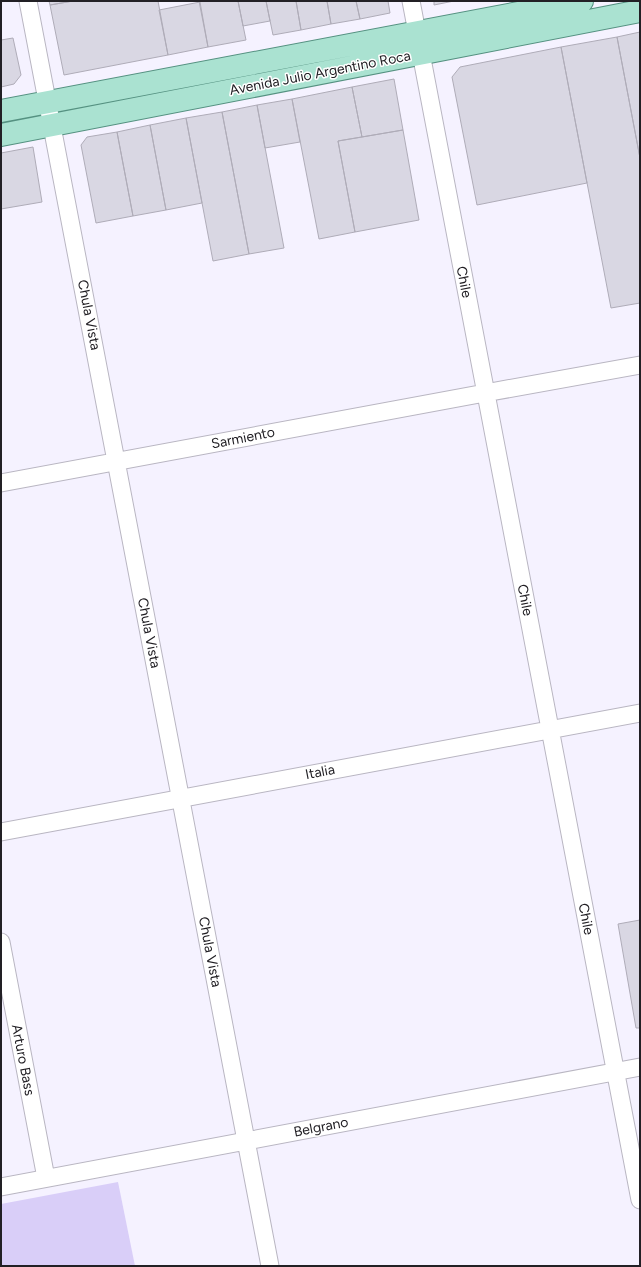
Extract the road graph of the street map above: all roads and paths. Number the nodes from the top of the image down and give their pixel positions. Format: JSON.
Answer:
{"nodes":[{"id":1,"x":28,"y":1,"type":"edge"},
{"id":2,"x":411,"y":1,"type":"edge"},
{"id":3,"x":582,"y":1,"type":"edge"},
{"id":4,"x":640,"y":11,"type":"edge"},
{"id":5,"x":417,"y":32,"type":"junction"},
{"id":6,"x":421,"y":54,"type":"junction"},
{"id":7,"x":48,"y":103,"type":"junction"},
{"id":8,"x":1,"y":111,"type":"edge"},
{"id":9,"x":52,"y":125,"type":"junction"},
{"id":10,"x":1,"y":135,"type":"edge"},
{"id":11,"x":640,"y":365,"type":"edge"},
{"id":12,"x":485,"y":393,"type":"junction"},
{"id":13,"x":117,"y":462,"type":"junction"},
{"id":14,"x":1,"y":483,"type":"edge"},
{"id":15,"x":640,"y":713,"type":"edge"},
{"id":16,"x":550,"y":730,"type":"junction"},
{"id":17,"x":180,"y":798,"type":"junction"},
{"id":18,"x":1,"y":832,"type":"edge"},
{"id":19,"x":1,"y":942,"type":"edge"},
{"id":20,"x":640,"y":1067,"type":"edge"},
{"id":21,"x":616,"y":1072,"type":"junction"},
{"id":22,"x":246,"y":1141,"type":"junction"},
{"id":23,"x":46,"y":1178,"type":"junction"},
{"id":24,"x":1,"y":1187,"type":"edge"},
{"id":25,"x":640,"y":1200,"type":"edge"},
{"id":26,"x":270,"y":1266,"type":"edge"}],
"edges":[{"from":1,"to":7,"type":"street","name":"Chula Vista"},
{"from":2,"to":5,"type":"street","name":"Chile"},
{"from":3,"to":5,"type":"main road","name":"Avenida Julio Argentino Roca"},
{"from":4,"to":6,"type":"main road","name":"Avenida Julio Argentino Roca"},
{"from":5,"to":6,"type":"street","name":"Chile"},
{"from":5,"to":7,"type":"main road","name":"Avenida Julio Argentino Roca"},
{"from":6,"to":9,"type":"main road","name":"Avenida Julio Argentino Roca"},
{"from":6,"to":12,"type":"street","name":"Chile"},
{"from":7,"to":8,"type":"main road","name":"Avenida Julio Argentino Roca"},
{"from":7,"to":9,"type":"street","name":"Chula Vista"},
{"from":9,"to":10,"type":"main road","name":"Avenida Julio Argentino Roca"},
{"from":9,"to":13,"type":"street","name":"Chula Vista"},
{"from":11,"to":12,"type":"street","name":"Sarmiento"},
{"from":12,"to":13,"type":"street","name":"Sarmiento"},
{"from":12,"to":16,"type":"street","name":"Chile"},
{"from":13,"to":14,"type":"street","name":"Sarmiento"},
{"from":13,"to":17,"type":"street","name":"Chula Vista"},
{"from":15,"to":16,"type":"street","name":"Italia"},
{"from":16,"to":17,"type":"street","name":"Italia"},
{"from":16,"to":21,"type":"street","name":"Chile"},
{"from":17,"to":18,"type":"street","name":"Italia"},
{"from":17,"to":22,"type":"street","name":"Chula Vista"},
{"from":19,"to":23,"type":"street","name":"Arturo Bass"},
{"from":20,"to":21,"type":"street","name":"Belgrano"},
{"from":21,"to":22,"type":"street","name":"Belgrano"},
{"from":21,"to":25,"type":"street","name":"Chile"},
{"from":22,"to":23,"type":"street","name":"Belgrano"},
{"from":22,"to":26,"type":"street","name":"Chula Vista"},
{"from":23,"to":24,"type":"street","name":"Belgrano"}]}
